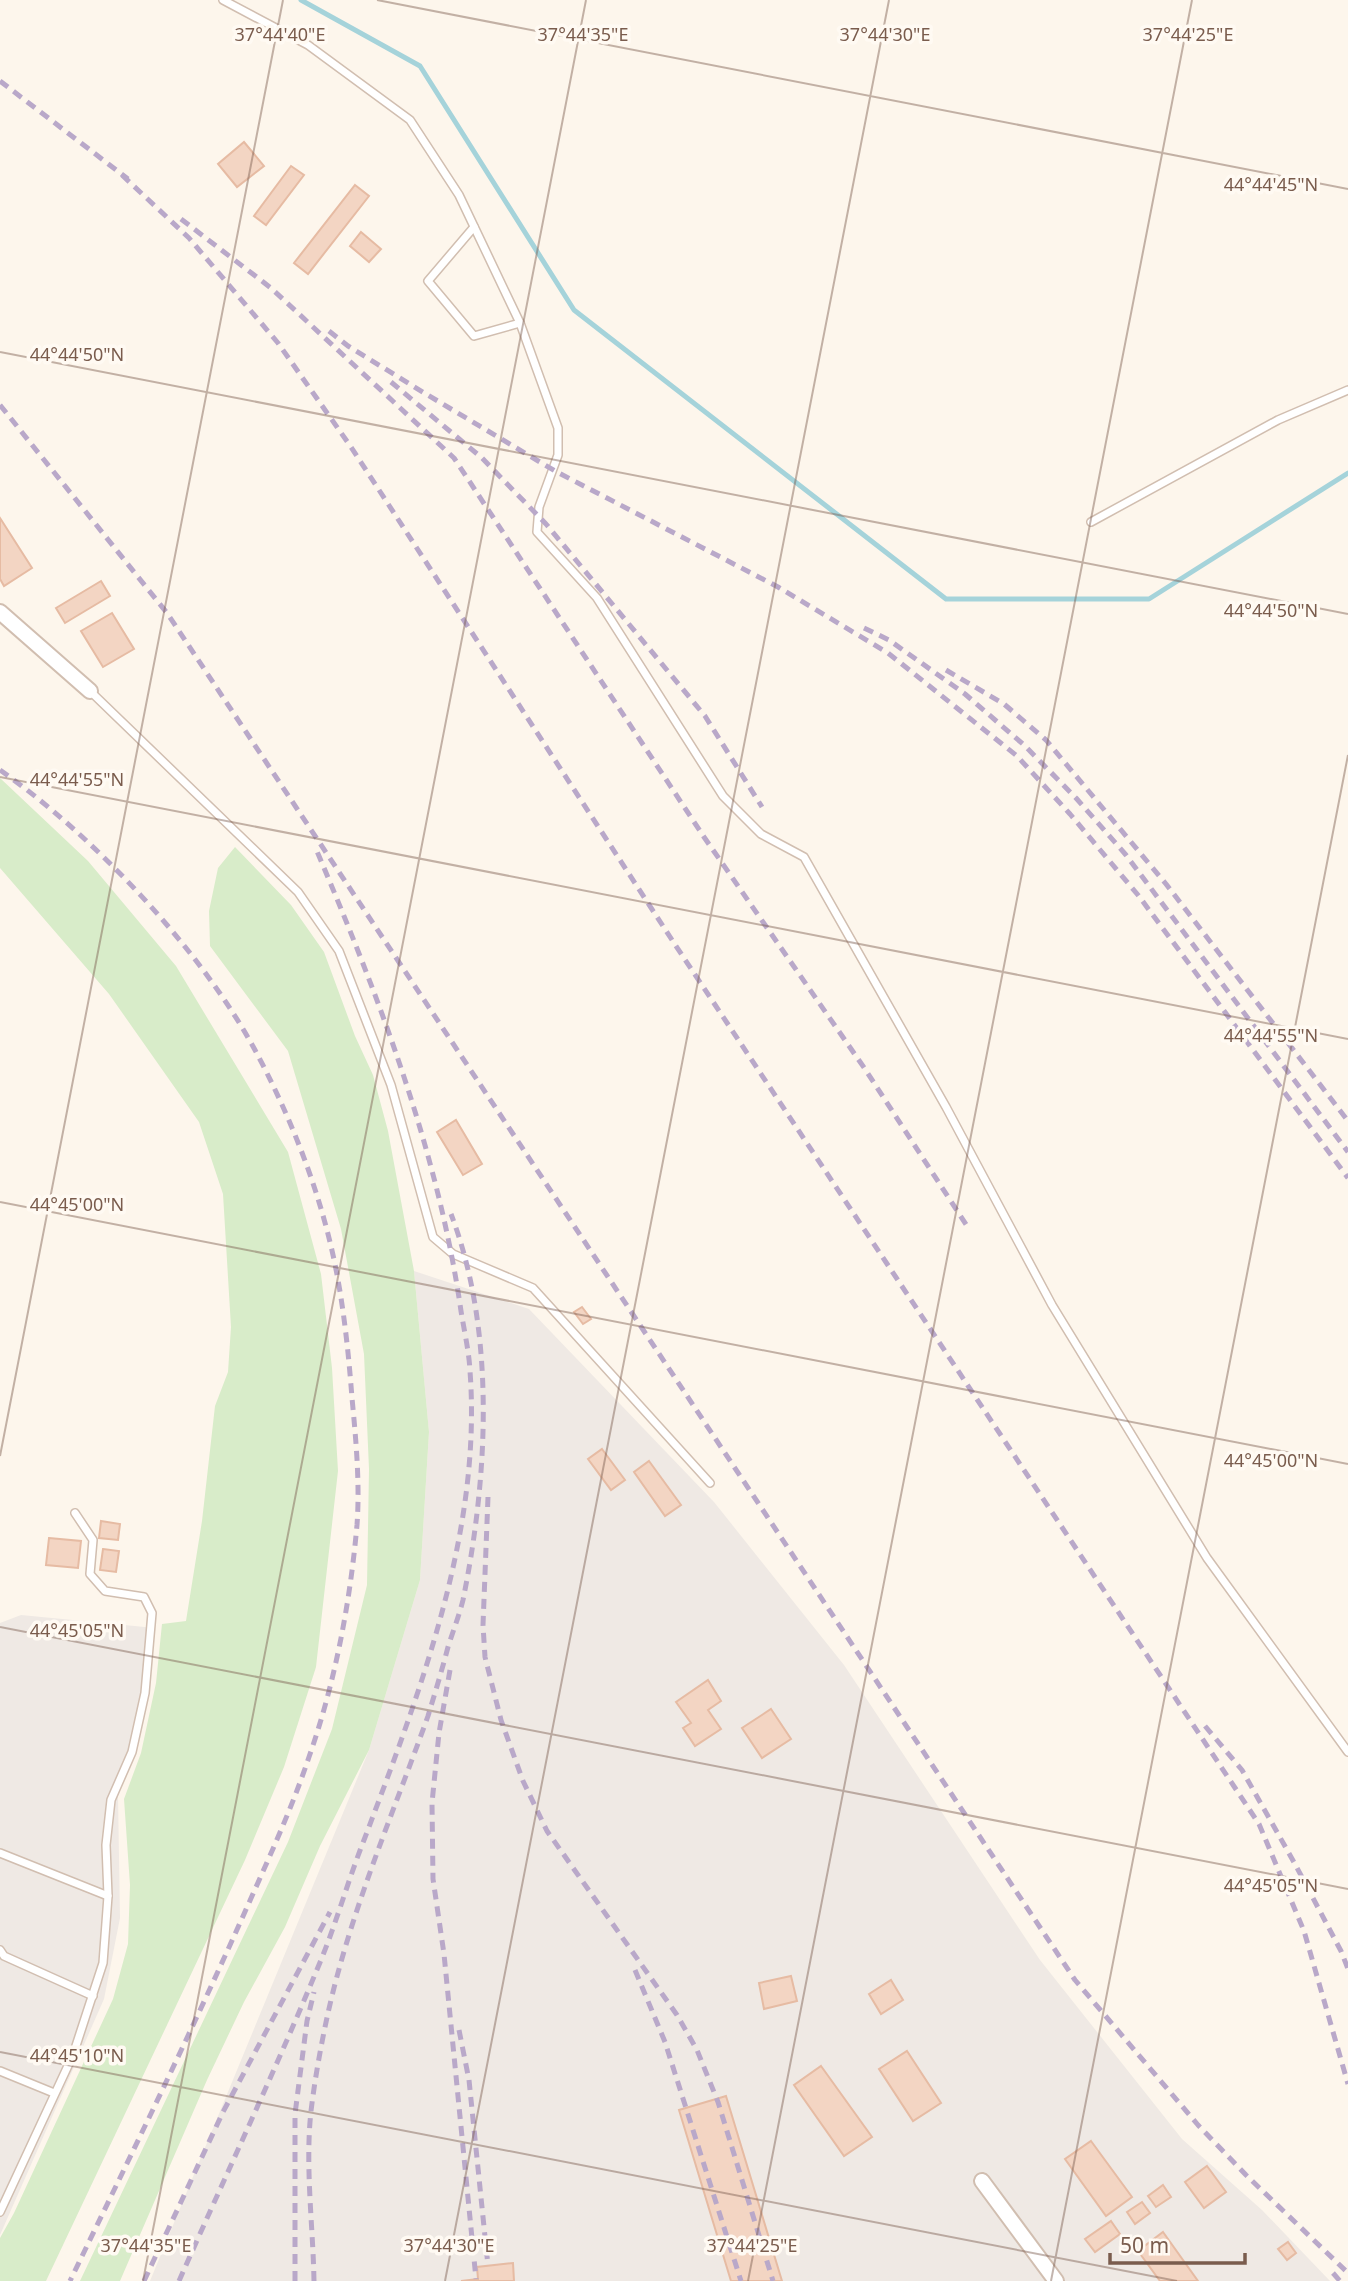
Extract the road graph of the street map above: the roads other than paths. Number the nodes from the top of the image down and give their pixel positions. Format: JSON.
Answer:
{"nodes":[{"id":1,"x":223,"y":0,"type":"edge"},
{"id":2,"x":474,"y":227,"type":"junction"},
{"id":3,"x":520,"y":323,"type":"junction"},
{"id":4,"x":1348,"y":390,"type":"edge"},
{"id":5,"x":1091,"y":522,"type":"dead end"},
{"id":6,"x":0,"y":612,"type":"edge"},
{"id":7,"x":90,"y":691,"type":"joint"},
{"id":8,"x":710,"y":1483,"type":"dead end"},
{"id":9,"x":75,"y":1513,"type":"dead end"},
{"id":10,"x":1348,"y":1752,"type":"edge"},
{"id":11,"x":0,"y":1853,"type":"edge"},
{"id":12,"x":108,"y":1896,"type":"junction"},
{"id":13,"x":0,"y":1950,"type":"edge"},
{"id":14,"x":93,"y":1996,"type":"junction"},
{"id":15,"x":0,"y":2071,"type":"edge"},
{"id":16,"x":54,"y":2093,"type":"junction"},
{"id":17,"x":982,"y":2181,"type":"dead end"},
{"id":18,"x":0,"y":2212,"type":"edge"},
{"id":19,"x":1056,"y":2281,"type":"edge"}],
"edges":[{"from":1,"to":2,"type":"lane"},
{"from":2,"to":3,"type":"lane"},
{"from":2,"to":3,"type":"lane"},
{"from":3,"to":10,"type":"lane"},
{"from":4,"to":5,"type":"lane"},
{"from":6,"to":7,"type":"street"},
{"from":7,"to":8,"type":"lane"},
{"from":9,"to":12,"type":"lane"},
{"from":11,"to":12,"type":"lane"},
{"from":12,"to":14,"type":"lane"},
{"from":13,"to":14,"type":"lane"},
{"from":14,"to":16,"type":"lane"},
{"from":15,"to":16,"type":"lane"},
{"from":16,"to":18,"type":"lane"},
{"from":17,"to":19,"type":"street"}]}
